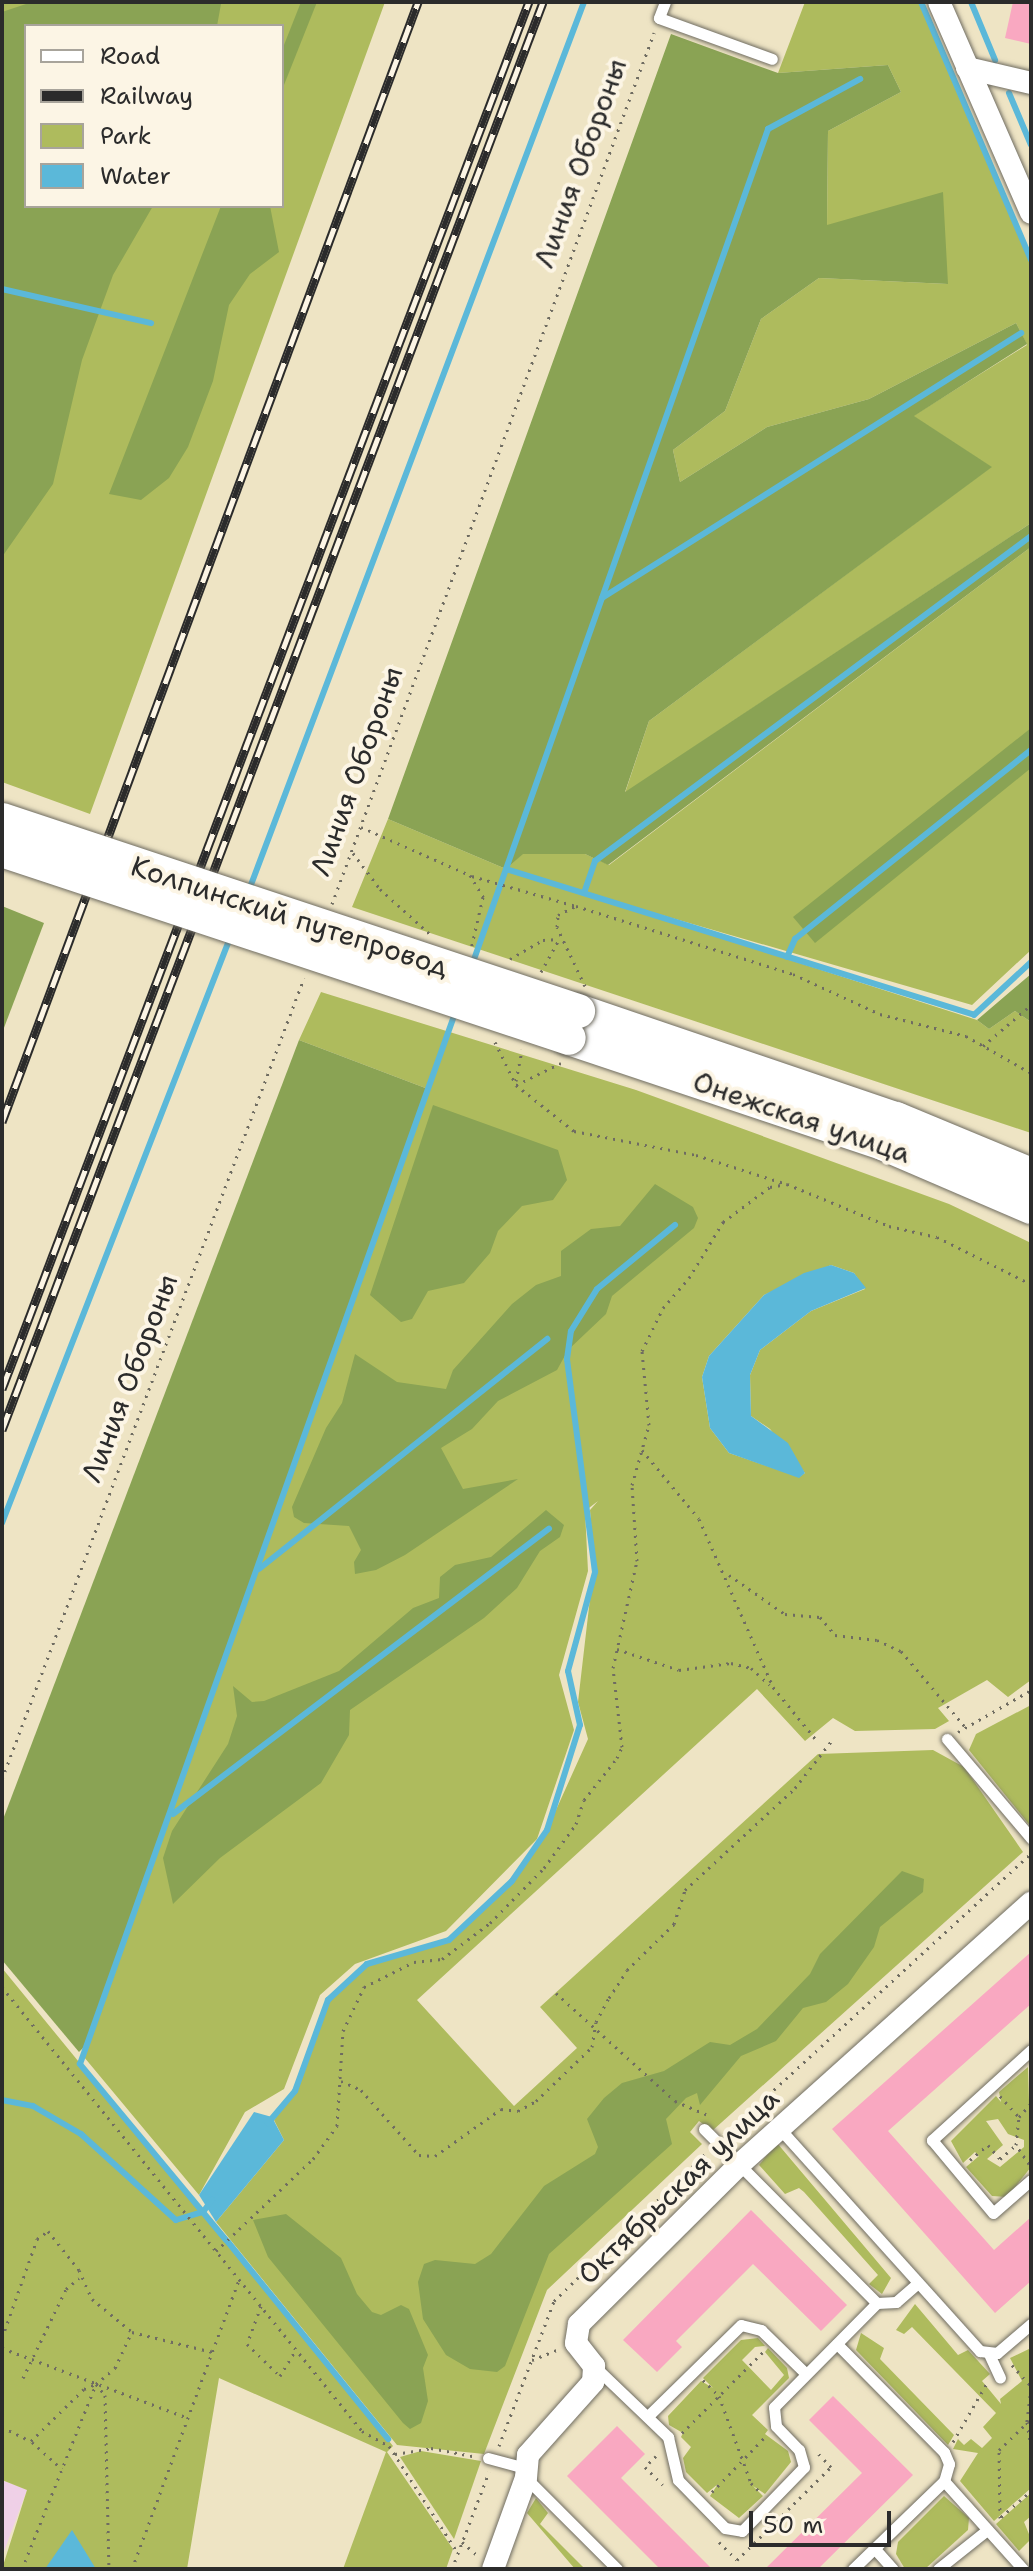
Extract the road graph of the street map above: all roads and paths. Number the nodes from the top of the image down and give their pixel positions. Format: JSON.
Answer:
{"nodes":[{"id":1,"x":665,"y":2,"type":"edge"},
{"id":2,"x":939,"y":2,"type":"edge"},
{"id":3,"x":659,"y":18,"type":"junction"},
{"id":4,"x":772,"y":59,"type":"dead end"},
{"id":5,"x":967,"y":68,"type":"junction"},
{"id":6,"x":1031,"y":83,"type":"edge"},
{"id":7,"x":1031,"y":213,"type":"edge"},
{"id":8,"x":2,"y":820,"type":"edge"},
{"id":9,"x":361,"y":827,"type":"junction"},
{"id":10,"x":2,"y":850,"type":"edge"},
{"id":11,"x":352,"y":852,"type":"junction"},
{"id":12,"x":470,"y":875,"type":"junction"},
{"id":13,"x":576,"y":906,"type":"junction"},
{"id":14,"x":331,"y":908,"type":"dead end"},
{"id":15,"x":437,"y":942,"type":"dead end"},
{"id":16,"x":467,"y":964,"type":"dead end"},
{"id":17,"x":308,"y":968,"type":"dead end"},
{"id":18,"x":1031,"y":1005,"type":"edge"},
{"id":19,"x":574,"y":1024,"type":"junction"},
{"id":20,"x":983,"y":1046,"type":"junction"},
{"id":21,"x":1031,"y":1073,"type":"edge"},
{"id":22,"x":1031,"y":1175,"type":"edge"},
{"id":23,"x":787,"y":1184,"type":"junction"},
{"id":24,"x":1031,"y":1207,"type":"edge"},
{"id":25,"x":1031,"y":1284,"type":"edge"},
{"id":26,"x":641,"y":1450,"type":"junction"},
{"id":27,"x":727,"y":1573,"type":"junction"},
{"id":28,"x":617,"y":1649,"type":"junction"},
{"id":29,"x":773,"y":1687,"type":"junction"},
{"id":30,"x":1031,"y":1690,"type":"edge"},
{"id":31,"x":966,"y":1728,"type":"junction"},
{"id":32,"x":833,"y":1739,"type":"dead end"},
{"id":33,"x":947,"y":1739,"type":"joint"},
{"id":34,"x":818,"y":1742,"type":"dead end"},
{"id":35,"x":2,"y":1779,"type":"edge"},
{"id":36,"x":1031,"y":1838,"type":"edge"},
{"id":37,"x":1031,"y":1903,"type":"edge"},
{"id":38,"x":2,"y":1987,"type":"edge"},
{"id":39,"x":556,"y":1993,"type":"dead end"},
{"id":40,"x":595,"y":2033,"type":"junction"},
{"id":41,"x":1031,"y":2050,"type":"edge"},
{"id":42,"x":341,"y":2081,"type":"junction"},
{"id":43,"x":1031,"y":2103,"type":"edge"},
{"id":44,"x":708,"y":2124,"type":"joint"},
{"id":45,"x":718,"y":2127,"type":"dead end"},
{"id":46,"x":780,"y":2129,"type":"junction"},
{"id":47,"x":726,"y":2135,"type":"dead end"},
{"id":48,"x":1016,"y":2145,"type":"junction"},
{"id":49,"x":740,"y":2164,"type":"junction"},
{"id":50,"x":958,"y":2171,"type":"junction"},
{"id":51,"x":1030,"y":2181,"type":"edge"},
{"id":52,"x":216,"y":2251,"type":"junction"},
{"id":53,"x":79,"y":2278,"type":"junction"},
{"id":54,"x":240,"y":2280,"type":"junction"},
{"id":55,"x":917,"y":2284,"type":"junction"},
{"id":56,"x":877,"y":2303,"type":"junction"},
{"id":57,"x":261,"y":2306,"type":"junction"},
{"id":58,"x":1031,"y":2324,"type":"edge"},
{"id":59,"x":132,"y":2332,"type":"junction"},
{"id":60,"x":2,"y":2338,"type":"edge"},
{"id":61,"x":773,"y":2342,"type":"junction"},
{"id":62,"x":837,"y":2344,"type":"junction"},
{"id":63,"x":2,"y":2348,"type":"edge"},
{"id":64,"x":296,"y":2349,"type":"junction"},
{"id":65,"x":213,"y":2352,"type":"junction"},
{"id":66,"x":994,"y":2352,"type":"junction"},
{"id":67,"x":31,"y":2359,"type":"junction"},
{"id":68,"x":594,"y":2366,"type":"junction"},
{"id":69,"x":693,"y":2371,"type":"junction"},
{"id":70,"x":804,"y":2372,"type":"junction"},
{"id":71,"x":998,"y":2374,"type":"joint"},
{"id":72,"x":23,"y":2378,"type":"dead end"},
{"id":73,"x":96,"y":2384,"type":"junction"},
{"id":74,"x":1031,"y":2387,"type":"edge"},
{"id":75,"x":719,"y":2396,"type":"junction"},
{"id":76,"x":648,"y":2416,"type":"junction"},
{"id":77,"x":188,"y":2418,"type":"junction"},
{"id":78,"x":1029,"y":2420,"type":"edge"},
{"id":79,"x":776,"y":2426,"type":"junction"},
{"id":80,"x":2,"y":2427,"type":"edge"},
{"id":81,"x":31,"y":2441,"type":"junction"},
{"id":82,"x":672,"y":2444,"type":"junction"},
{"id":83,"x":1031,"y":2446,"type":"edge"},
{"id":84,"x":944,"y":2452,"type":"junction"},
{"id":85,"x":395,"y":2454,"type":"junction"},
{"id":86,"x":488,"y":2458,"type":"joint"},
{"id":87,"x":743,"y":2460,"type":"junction"},
{"id":88,"x":62,"y":2469,"type":"junction"},
{"id":89,"x":526,"y":2473,"type":"junction"},
{"id":90,"x":944,"y":2481,"type":"junction"},
{"id":91,"x":1031,"y":2491,"type":"edge"},
{"id":92,"x":701,"y":2503,"type":"junction"},
{"id":93,"x":772,"y":2503,"type":"junction"},
{"id":94,"x":1000,"y":2518,"type":"junction"},
{"id":95,"x":987,"y":2530,"type":"junction"},
{"id":96,"x":874,"y":2548,"type":"junction"},
{"id":97,"x":458,"y":2553,"type":"dead end"},
{"id":98,"x":25,"y":2561,"type":"junction"},
{"id":99,"x":1027,"y":2568,"type":"edge"},
{"id":100,"x":22,"y":2569,"type":"edge"},
{"id":101,"x":31,"y":2569,"type":"edge"},
{"id":102,"x":109,"y":2569,"type":"edge"},
{"id":103,"x":132,"y":2569,"type":"edge"},
{"id":104,"x":493,"y":2569,"type":"edge"},
{"id":105,"x":617,"y":2569,"type":"edge"},
{"id":106,"x":853,"y":2569,"type":"edge"},
{"id":107,"x":893,"y":2569,"type":"edge"},
{"id":108,"x":938,"y":2569,"type":"edge"}],
"edges":[{"from":1,"to":3,"type":"lane"},
{"from":2,"to":5,"type":"street"},
{"from":3,"to":4,"type":"lane"},
{"from":3,"to":9,"type":"path","name":"Линия Обороны"},
{"from":5,"to":6,"type":"street"},
{"from":5,"to":7,"type":"street"},
{"from":8,"to":19,"type":"main road","name":"Колпинский путепровод","bridge":true},
{"from":9,"to":11,"type":"path","name":"Линия Обороны"},
{"from":9,"to":12,"type":"path"},
{"from":10,"to":19,"type":"main road","name":"Колпинский путепровод","bridge":true},
{"from":11,"to":14,"type":"path","name":"Линия Обороны"},
{"from":11,"to":15,"type":"path"},
{"from":12,"to":13,"type":"path"},
{"from":12,"to":16,"type":"path"},
{"from":13,"to":19,"type":"path"},
{"from":13,"to":20,"type":"path"},
{"from":17,"to":35,"type":"path","name":"Линия Обороны"},
{"from":18,"to":20,"type":"path"},
{"from":19,"to":22,"type":"main road","name":"Онежская улица"},
{"from":19,"to":23,"type":"path"},
{"from":19,"to":24,"type":"main road","name":"Онежская улица"},
{"from":20,"to":21,"type":"path"},
{"from":23,"to":25,"type":"path"},
{"from":23,"to":26,"type":"path"},
{"from":26,"to":27,"type":"path"},
{"from":26,"to":28,"type":"path"},
{"from":27,"to":29,"type":"path"},
{"from":27,"to":31,"type":"path"},
{"from":28,"to":29,"type":"path"},
{"from":28,"to":42,"type":"path"},
{"from":29,"to":34,"type":"path"},
{"from":30,"to":31,"type":"path"},
{"from":31,"to":33,"type":"path"},
{"from":32,"to":40,"type":"path"},
{"from":33,"to":36,"type":"lane"},
{"from":37,"to":46,"type":"street","name":"Октябрьская улица"},
{"from":38,"to":52,"type":"path"},
{"from":39,"to":40,"type":"path"},
{"from":40,"to":42,"type":"path"},
{"from":40,"to":44,"type":"path"},
{"from":41,"to":50,"type":"lane"},
{"from":42,"to":52,"type":"path"},
{"from":43,"to":48,"type":"path"},
{"from":44,"to":49,"type":"lane"},
{"from":45,"to":47,"type":"path"},
{"from":46,"to":49,"type":"street","name":"Октябрьская улица"},
{"from":46,"to":55,"type":"lane"},
{"from":48,"to":50,"type":"path"},
{"from":48,"to":51,"type":"path"},
{"from":49,"to":56,"type":"lane"},
{"from":49,"to":68,"type":"street","name":"Октябрьская улица"},
{"from":50,"to":51,"type":"lane"},
{"from":52,"to":54,"type":"path"},
{"from":53,"to":59,"type":"path"},
{"from":53,"to":60,"type":"path"},
{"from":53,"to":67,"type":"path"},
{"from":54,"to":57,"type":"path"},
{"from":54,"to":65,"type":"path"},
{"from":55,"to":56,"type":"lane"},
{"from":55,"to":66,"type":"lane"},
{"from":56,"to":62,"type":"lane"},
{"from":57,"to":64,"type":"path"},
{"from":57,"to":64,"type":"path"},
{"from":58,"to":66,"type":"lane"},
{"from":59,"to":65,"type":"path"},
{"from":59,"to":73,"type":"path"},
{"from":61,"to":69,"type":"lane"},
{"from":61,"to":70,"type":"lane"},
{"from":61,"to":75,"type":"path"},
{"from":62,"to":70,"type":"lane"},
{"from":62,"to":84,"type":"lane"},
{"from":63,"to":67,"type":"path"},
{"from":64,"to":85,"type":"path"},
{"from":65,"to":77,"type":"path"},
{"from":66,"to":71,"type":"lane"},
{"from":66,"to":74,"type":"path"},
{"from":67,"to":72,"type":"path"},
{"from":67,"to":73,"type":"path"},
{"from":68,"to":76,"type":"lane"},
{"from":68,"to":89,"type":"street"},
{"from":69,"to":75,"type":"path"},
{"from":69,"to":76,"type":"lane"},
{"from":70,"to":79,"type":"lane"},
{"from":71,"to":84,"type":"path"},
{"from":73,"to":77,"type":"path"},
{"from":73,"to":81,"type":"path"},
{"from":73,"to":88,"type":"path"},
{"from":73,"to":102,"type":"path"},
{"from":74,"to":78,"type":"path"},
{"from":75,"to":82,"type":"path"},
{"from":75,"to":87,"type":"path"},
{"from":76,"to":82,"type":"lane"},
{"from":77,"to":103,"type":"path"},
{"from":78,"to":83,"type":"path"},
{"from":78,"to":94,"type":"path"},
{"from":79,"to":87,"type":"path"},
{"from":79,"to":93,"type":"lane"},
{"from":80,"to":81,"type":"path"},
{"from":81,"to":88,"type":"path"},
{"from":82,"to":92,"type":"lane"},
{"from":84,"to":90,"type":"lane"},
{"from":85,"to":86,"type":"path"},
{"from":85,"to":97,"type":"path"},
{"from":86,"to":89,"type":"lane"},
{"from":87,"to":92,"type":"path"},
{"from":87,"to":93,"type":"path"},
{"from":88,"to":98,"type":"path"},
{"from":89,"to":104,"type":"street"},
{"from":89,"to":105,"type":"lane"},
{"from":90,"to":95,"type":"lane"},
{"from":90,"to":96,"type":"lane"},
{"from":91,"to":94,"type":"path"},
{"from":92,"to":93,"type":"lane"},
{"from":94,"to":95,"type":"path"},
{"from":95,"to":99,"type":"lane"},
{"from":95,"to":108,"type":"lane"},
{"from":96,"to":106,"type":"lane"},
{"from":96,"to":107,"type":"lane"},
{"from":98,"to":100,"type":"path"},
{"from":98,"to":101,"type":"path"}]}
